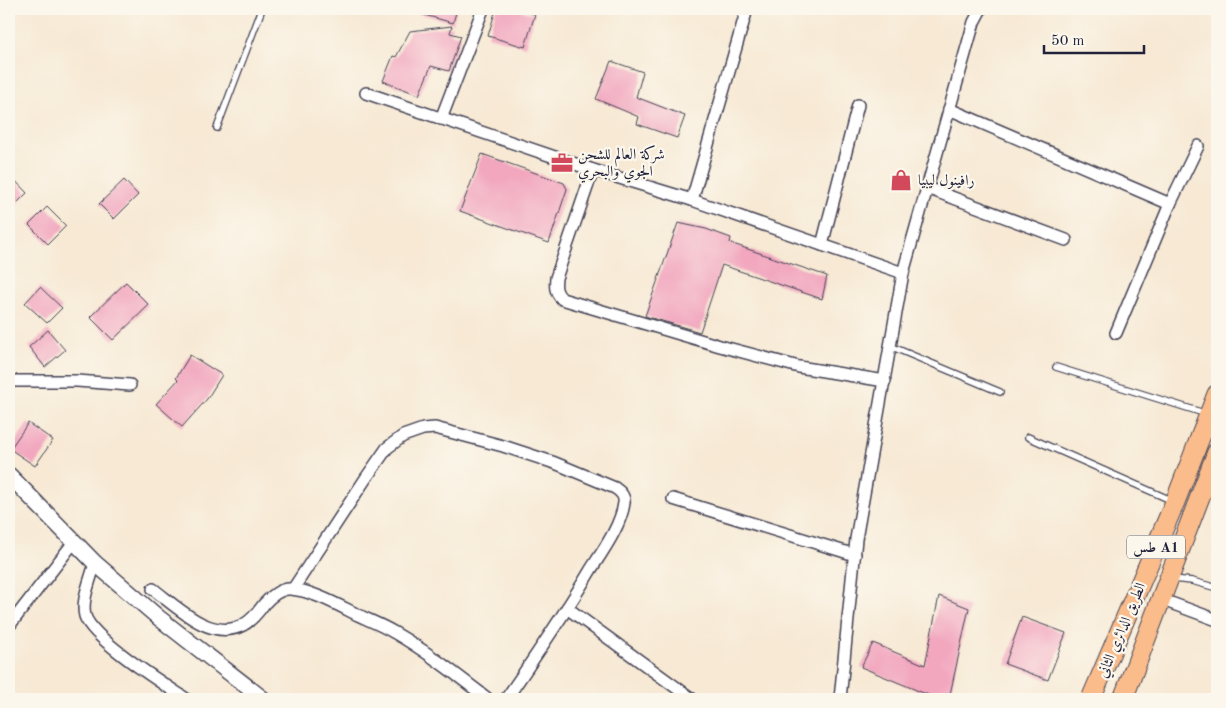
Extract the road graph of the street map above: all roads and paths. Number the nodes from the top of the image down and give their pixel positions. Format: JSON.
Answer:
{"nodes":[{"id":1,"x":262,"y":9,"type":"edge"},
{"id":2,"x":483,"y":9,"type":"edge"},
{"id":3,"x":747,"y":9,"type":"edge"},
{"id":4,"x":981,"y":9,"type":"edge"},
{"id":5,"x":366,"y":93,"type":"dead end"},
{"id":6,"x":858,"y":105,"type":"dead end"},
{"id":7,"x":949,"y":109,"type":"junction"},
{"id":8,"x":442,"y":118,"type":"junction"},
{"id":9,"x":217,"y":128,"type":"dead end"},
{"id":10,"x":1198,"y":146,"type":"dead end"},
{"id":11,"x":593,"y":170,"type":"junction"},
{"id":12,"x":927,"y":188,"type":"junction"},
{"id":13,"x":692,"y":200,"type":"junction"},
{"id":14,"x":1170,"y":204,"type":"junction"},
{"id":15,"x":1066,"y":240,"type":"dead end"},
{"id":16,"x":822,"y":245,"type":"junction"},
{"id":17,"x":903,"y":273,"type":"junction"},
{"id":18,"x":1116,"y":333,"type":"dead end"},
{"id":19,"x":890,"y":346,"type":"junction"},
{"id":20,"x":1056,"y":367,"type":"dead end"},
{"id":21,"x":9,"y":381,"type":"edge"},
{"id":22,"x":884,"y":381,"type":"junction"},
{"id":23,"x":130,"y":385,"type":"dead end"},
{"id":24,"x":1000,"y":392,"type":"dead end"},
{"id":25,"x":1217,"y":394,"type":"edge"},
{"id":26,"x":1209,"y":414,"type":"junction"},
{"id":27,"x":1028,"y":437,"type":"dead end"},
{"id":28,"x":1216,"y":458,"type":"edge"},
{"id":29,"x":9,"y":475,"type":"edge"},
{"id":30,"x":1210,"y":492,"type":"edge"},
{"id":31,"x":673,"y":499,"type":"dead end"},
{"id":32,"x":1175,"y":502,"type":"junction"},
{"id":33,"x":74,"y":542,"type":"junction"},
{"id":34,"x":855,"y":555,"type":"junction"},
{"id":35,"x":95,"y":563,"type":"junction"},
{"id":36,"x":1168,"y":579,"type":"junction"},
{"id":37,"x":1217,"y":588,"type":"edge"},
{"id":38,"x":153,"y":589,"type":"dead end"},
{"id":39,"x":292,"y":589,"type":"junction"},
{"id":40,"x":1160,"y":599,"type":"junction"},
{"id":41,"x":567,"y":608,"type":"junction"},
{"id":42,"x":1126,"y":617,"type":"junction"},
{"id":43,"x":1217,"y":620,"type":"edge"},
{"id":44,"x":9,"y":626,"type":"edge"},
{"id":45,"x":186,"y":699,"type":"edge"},
{"id":46,"x":262,"y":699,"type":"edge"},
{"id":47,"x":488,"y":699,"type":"edge"},
{"id":48,"x":506,"y":699,"type":"edge"},
{"id":49,"x":692,"y":699,"type":"edge"},
{"id":50,"x":840,"y":699,"type":"edge"},
{"id":51,"x":1091,"y":699,"type":"edge"},
{"id":52,"x":1098,"y":699,"type":"edge"},
{"id":53,"x":1122,"y":699,"type":"edge"}],
"edges":[{"from":1,"to":9,"type":"lane"},
{"from":2,"to":8,"type":"street"},
{"from":3,"to":13,"type":"street"},
{"from":4,"to":7,"type":"street"},
{"from":5,"to":8,"type":"street"},
{"from":6,"to":16,"type":"street"},
{"from":7,"to":12,"type":"street"},
{"from":7,"to":14,"type":"street"},
{"from":8,"to":11,"type":"street"},
{"from":10,"to":14,"type":"street"},
{"from":11,"to":13,"type":"street"},
{"from":11,"to":22,"type":"street"},
{"from":12,"to":15,"type":"street"},
{"from":12,"to":17,"type":"street"},
{"from":13,"to":16,"type":"street"},
{"from":14,"to":18,"type":"street"},
{"from":16,"to":17,"type":"street"},
{"from":17,"to":19,"type":"street"},
{"from":19,"to":22,"type":"street"},
{"from":19,"to":24,"type":"lane"},
{"from":20,"to":26,"type":"lane"},
{"from":21,"to":23,"type":"street"},
{"from":22,"to":34,"type":"street"},
{"from":25,"to":26,"type":"highway","name":"الطريق الدائري الثاني","number":"طس A1"},
{"from":26,"to":32,"type":"highway","name":"الطريق الدائري الثاني","number":"طس A1"},
{"from":27,"to":32,"type":"lane"},
{"from":28,"to":30,"type":"highway","name":"الطريق الدائري الثاني","number":"طس A1"},
{"from":29,"to":33,"type":"street"},
{"from":30,"to":36,"type":"highway","name":"الطريق الدائري الثاني","number":"طس A1"},
{"from":31,"to":34,"type":"street"},
{"from":32,"to":42,"type":"highway","name":"الطريق الدائري الثاني","number":"طس A1"},
{"from":33,"to":35,"type":"street"},
{"from":33,"to":44,"type":"street"},
{"from":34,"to":50,"type":"street"},
{"from":35,"to":45,"type":"street"},
{"from":35,"to":46,"type":"street"},
{"from":36,"to":37,"type":"lane"},
{"from":36,"to":40,"type":"highway","name":"الطريق الدائري الثاني","number":"طس A1"},
{"from":38,"to":39,"type":"street"},
{"from":39,"to":41,"type":"street"},
{"from":39,"to":47,"type":"street"},
{"from":40,"to":43,"type":"street"},
{"from":40,"to":53,"type":"highway","name":"الطريق الدائري الثاني","number":"طس A1"},
{"from":41,"to":48,"type":"street"},
{"from":41,"to":49,"type":"street"},
{"from":42,"to":51,"type":"highway","name":"الطريق الدائري الثاني","number":"طس A1"},
{"from":42,"to":52,"type":"highway"}]}
